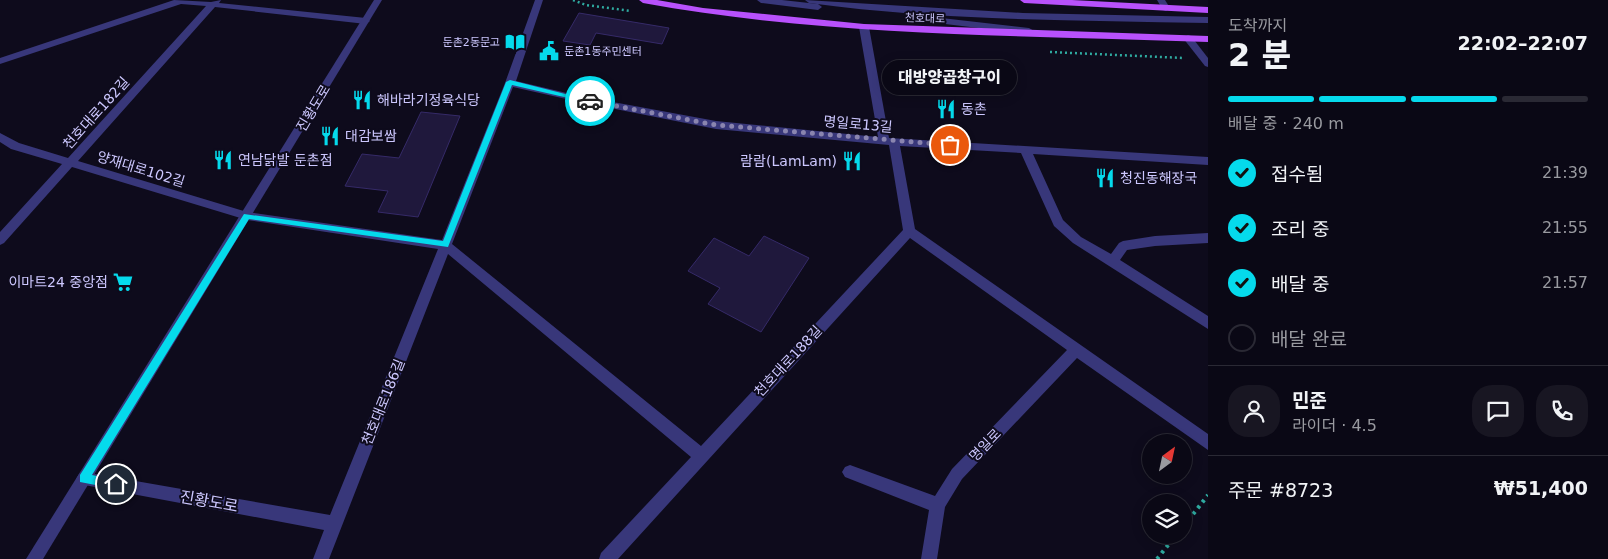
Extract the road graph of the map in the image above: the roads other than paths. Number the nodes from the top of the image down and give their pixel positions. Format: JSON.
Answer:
{"nodes":[{"id":1,"x":378,"y":0,"type":"edge"},
{"id":2,"x":539,"y":0,"type":"edge"},
{"id":3,"x":643,"y":0,"type":"edge"},
{"id":4,"x":761,"y":0,"type":"edge"},
{"id":5,"x":808,"y":0,"type":"edge"},
{"id":6,"x":1024,"y":0,"type":"edge"},
{"id":7,"x":215,"y":2,"type":"edge"},
{"id":8,"x":1164,"y":4,"type":"edge"},
{"id":9,"x":1208,"y":10,"type":"edge"},
{"id":10,"x":1208,"y":20,"type":"edge"},
{"id":11,"x":366,"y":21,"type":"junction"},
{"id":12,"x":864,"y":27,"type":"junction"},
{"id":13,"x":1048,"y":33,"type":"junction"},
{"id":14,"x":1188,"y":38,"type":"junction"},
{"id":15,"x":1208,"y":39,"type":"edge"},
{"id":16,"x":0,"y":61,"type":"edge"},
{"id":17,"x":1208,"y":64,"type":"edge"},
{"id":18,"x":510,"y":82,"type":"junction"},
{"id":19,"x":0,"y":137,"type":"edge"},
{"id":20,"x":889,"y":141,"type":"junction"},
{"id":21,"x":1025,"y":150,"type":"junction"},
{"id":22,"x":1208,"y":161,"type":"edge"},
{"id":23,"x":69,"y":163,"type":"junction"},
{"id":24,"x":247,"y":216,"type":"junction"},
{"id":25,"x":909,"y":231,"type":"junction"},
{"id":26,"x":1208,"y":238,"type":"edge"},
{"id":27,"x":0,"y":240,"type":"edge"},
{"id":28,"x":445,"y":244,"type":"junction"},
{"id":29,"x":1113,"y":261,"type":"junction"},
{"id":30,"x":1208,"y":323,"type":"edge"},
{"id":31,"x":1076,"y":350,"type":"junction"},
{"id":32,"x":1208,"y":443,"type":"edge"},
{"id":33,"x":701,"y":456,"type":"junction"},
{"id":34,"x":850,"y":472,"type":"dead end"},
{"id":35,"x":84,"y":479,"type":"junction"},
{"id":36,"x":938,"y":505,"type":"junction"},
{"id":37,"x":334,"y":524,"type":"junction"},
{"id":38,"x":34,"y":559,"type":"edge"},
{"id":39,"x":320,"y":559,"type":"edge"},
{"id":40,"x":608,"y":559,"type":"edge"},
{"id":41,"x":929,"y":559,"type":"edge"}],
"edges":[{"from":1,"to":11,"type":"street","name":"진황도로"},
{"from":2,"to":18,"type":"street","name":"천호대로186길"},
{"from":3,"to":12,"type":"main road","name":"천호대로"},
{"from":4,"to":13,"type":"street"},
{"from":5,"to":10,"type":"street"},
{"from":6,"to":8,"type":"main road"},
{"from":7,"to":11,"type":"street"},
{"from":7,"to":16,"type":"street"},
{"from":7,"to":23,"type":"street","name":"천호대로182길"},
{"from":8,"to":9,"type":"main road"},
{"from":11,"to":24,"type":"street","name":"진황도로"},
{"from":12,"to":13,"type":"main road","name":"천호대로"},
{"from":12,"to":20,"type":"street"},
{"from":13,"to":14,"type":"main road","name":"천호대로"},
{"from":14,"to":15,"type":"main road","name":"천호대로"},
{"from":14,"to":17,"type":"street"},
{"from":18,"to":20,"type":"street","name":"명일로13길"},
{"from":18,"to":28,"type":"street","name":"천호대로186길"},
{"from":19,"to":23,"type":"street","name":"양재대로102길"},
{"from":20,"to":21,"type":"street","name":"명일로13길"},
{"from":20,"to":25,"type":"street"},
{"from":21,"to":22,"type":"street","name":"명일로13길"},
{"from":21,"to":29,"type":"street"},
{"from":23,"to":24,"type":"street","name":"양재대로102길"},
{"from":23,"to":27,"type":"street","name":"천호대로182길"},
{"from":24,"to":28,"type":"street"},
{"from":24,"to":35,"type":"street","name":"진황도로"},
{"from":25,"to":31,"type":"street"},
{"from":25,"to":33,"type":"street","name":"천호대로188길"},
{"from":26,"to":29,"type":"street"},
{"from":28,"to":33,"type":"street"},
{"from":28,"to":37,"type":"street","name":"천호대로186길"},
{"from":29,"to":30,"type":"street"},
{"from":31,"to":32,"type":"street"},
{"from":31,"to":36,"type":"street","name":"명일로"},
{"from":33,"to":40,"type":"street","name":"천호대로188길"},
{"from":34,"to":36,"type":"street"},
{"from":35,"to":37,"type":"street","name":"진황도로"},
{"from":35,"to":38,"type":"street","name":"진황도로"},
{"from":36,"to":41,"type":"street","name":"명일로"},
{"from":37,"to":39,"type":"street","name":"천호대로186길"}]}
